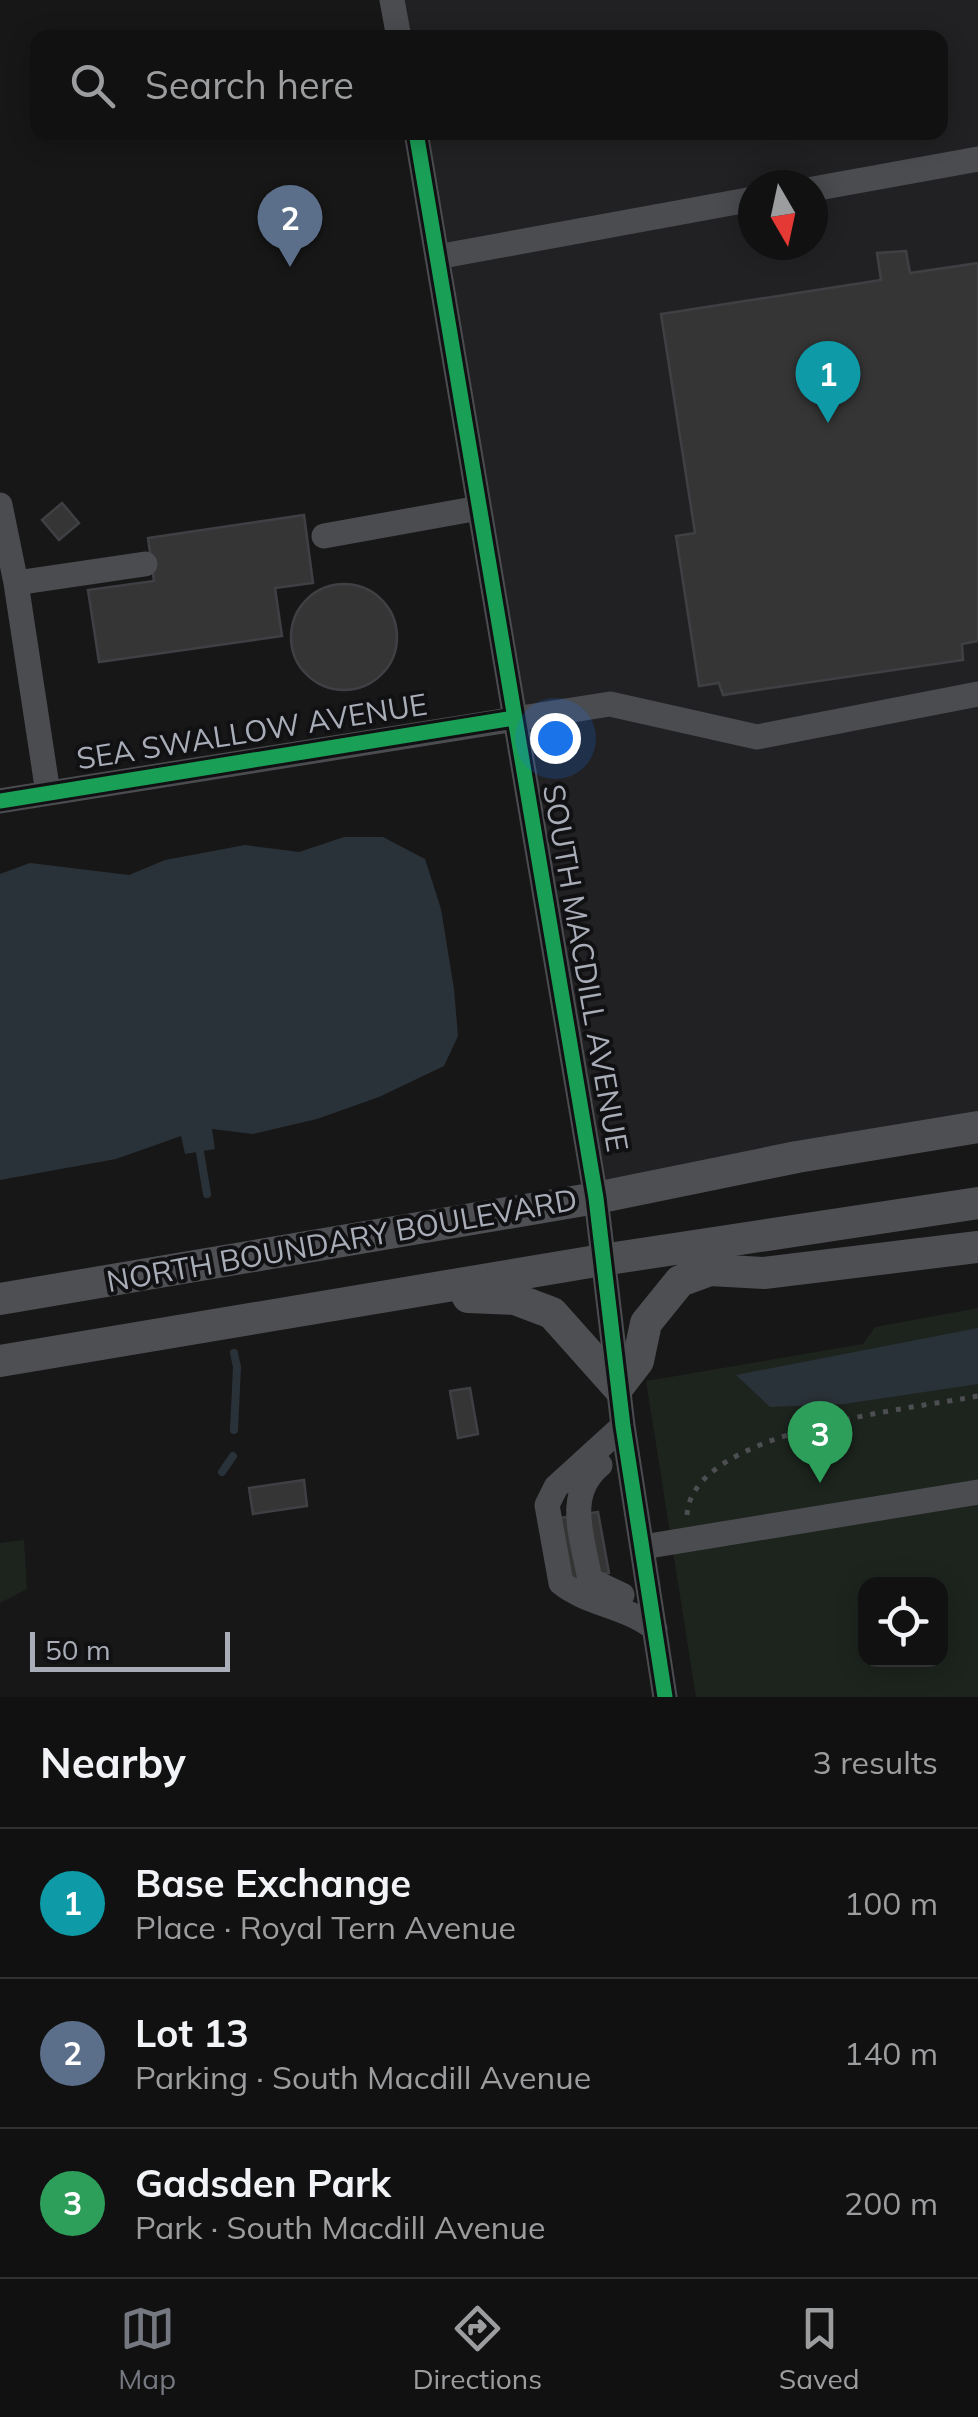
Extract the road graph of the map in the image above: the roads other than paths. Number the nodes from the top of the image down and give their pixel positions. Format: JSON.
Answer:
{"nodes":[{"id":1,"x":392,"y":0,"type":"edge"},
{"id":2,"x":398,"y":30,"type":"edge"},
{"id":3,"x":417,"y":140,"type":"edge"},
{"id":4,"x":978,"y":159,"type":"edge"},
{"id":5,"x":828,"y":186,"type":"edge"},
{"id":6,"x":738,"y":203,"type":"edge"},
{"id":7,"x":437,"y":257,"type":"junction"},
{"id":8,"x":0,"y":505,"type":"edge"},
{"id":9,"x":479,"y":508,"type":"junction"},
{"id":10,"x":324,"y":536,"type":"dead end"},
{"id":11,"x":145,"y":564,"type":"dead end"},
{"id":12,"x":16,"y":583,"type":"junction"},
{"id":13,"x":978,"y":694,"type":"edge"},
{"id":14,"x":514,"y":718,"type":"junction"},
{"id":15,"x":48,"y":793,"type":"junction"},
{"id":16,"x":0,"y":801,"type":"edge"},
{"id":17,"x":978,"y":1127,"type":"edge"},
{"id":18,"x":596,"y":1198,"type":"junction"},
{"id":19,"x":978,"y":1203,"type":"edge"},
{"id":20,"x":978,"y":1247,"type":"edge"},
{"id":21,"x":602,"y":1260,"type":"junction"},
{"id":22,"x":388,"y":1296,"type":"junction"},
{"id":23,"x":0,"y":1299,"type":"edge"},
{"id":24,"x":0,"y":1360,"type":"edge"},
{"id":25,"x":618,"y":1387,"type":"junction"},
{"id":26,"x":625,"y":1434,"type":"junction"},
{"id":27,"x":978,"y":1492,"type":"edge"},
{"id":28,"x":644,"y":1546,"type":"junction"},
{"id":29,"x":652,"y":1602,"type":"junction"},
{"id":30,"x":656,"y":1630,"type":"junction"},
{"id":31,"x":665,"y":1697,"type":"edge"}],
"edges":[{"from":1,"to":2,"type":"street"},
{"from":3,"to":7,"type":"street","name":"SOUTH MACDILL AVENUE"},
{"from":4,"to":5,"type":"street"},
{"from":6,"to":7,"type":"street"},
{"from":7,"to":9,"type":"street","name":"SOUTH MACDILL AVENUE"},
{"from":8,"to":12,"type":"street"},
{"from":9,"to":10,"type":"street"},
{"from":9,"to":14,"type":"street","name":"SOUTH MACDILL AVENUE"},
{"from":11,"to":12,"type":"street"},
{"from":12,"to":15,"type":"street"},
{"from":13,"to":14,"type":"street","name":"SEA SWALLOW AVENUE"},
{"from":14,"to":15,"type":"street","name":"SEA SWALLOW AVENUE"},
{"from":14,"to":18,"type":"street","name":"SOUTH MACDILL AVENUE"},
{"from":15,"to":16,"type":"street","name":"SEA SWALLOW AVENUE"},
{"from":17,"to":18,"type":"main road","name":"NORTH BOUNDARY BOULEVARD"},
{"from":18,"to":21,"type":"street","name":"SOUTH MACDILL AVENUE"},
{"from":18,"to":23,"type":"main road","name":"NORTH BOUNDARY BOULEVARD"},
{"from":19,"to":21,"type":"main road","name":"NORTH BOUNDARY BOULEVARD"},
{"from":20,"to":25,"type":"main road"},
{"from":21,"to":22,"type":"main road","name":"NORTH BOUNDARY BOULEVARD"},
{"from":21,"to":25,"type":"street","name":"SOUTH MACDILL AVENUE"},
{"from":22,"to":24,"type":"main road","name":"NORTH BOUNDARY BOULEVARD"},
{"from":22,"to":25,"type":"main road"},
{"from":25,"to":26,"type":"street","name":"SOUTH MACDILL AVENUE"},
{"from":26,"to":28,"type":"street","name":"SOUTH MACDILL AVENUE"},
{"from":26,"to":29,"type":"street"},
{"from":26,"to":30,"type":"street"},
{"from":27,"to":28,"type":"street"},
{"from":28,"to":29,"type":"street","name":"SOUTH MACDILL AVENUE"},
{"from":29,"to":30,"type":"street","name":"SOUTH MACDILL AVENUE"},
{"from":30,"to":31,"type":"street","name":"SOUTH MACDILL AVENUE"}]}
